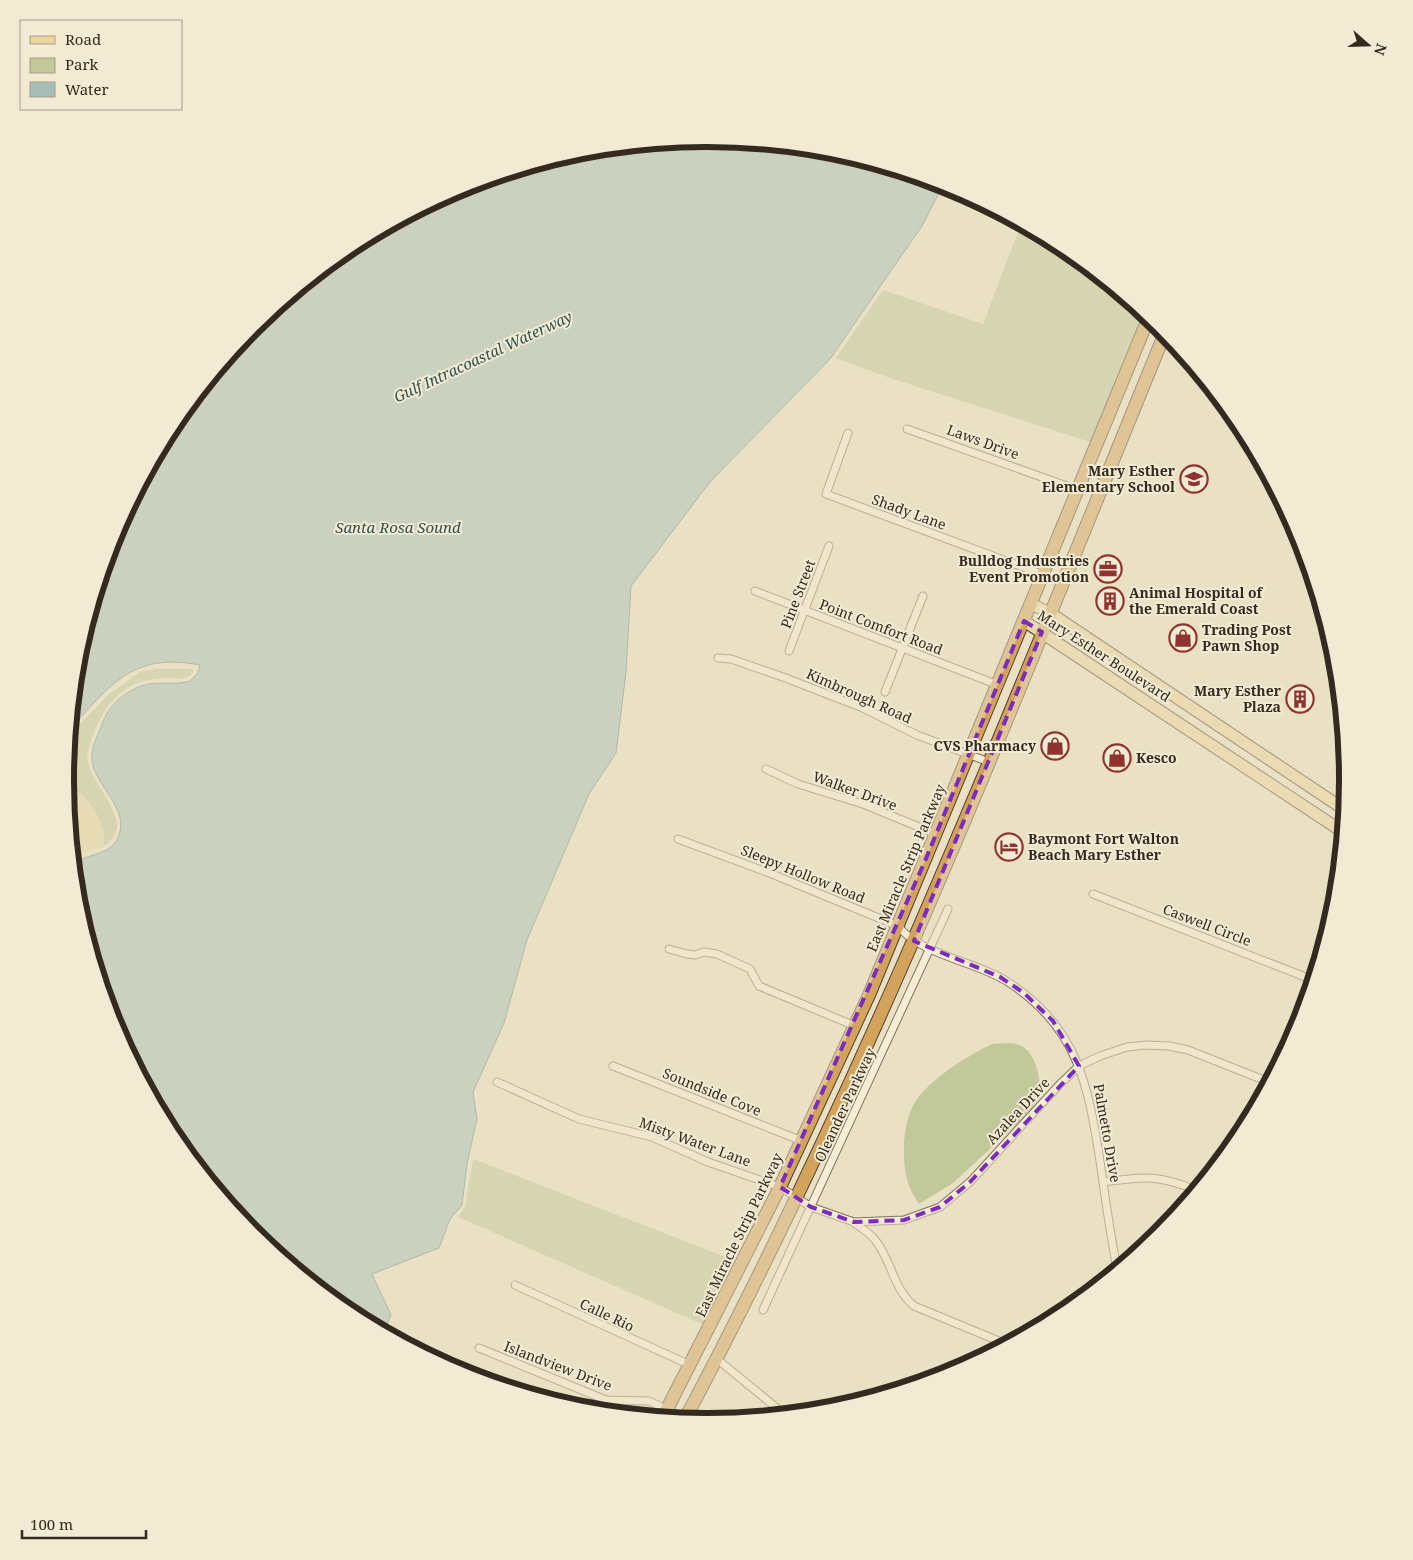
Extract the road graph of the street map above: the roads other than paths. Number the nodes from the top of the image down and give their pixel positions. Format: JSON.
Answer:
{"nodes":[{"id":1,"x":1146,"y":325,"type":"edge"},
{"id":2,"x":1162,"y":341,"type":"edge"},
{"id":3,"x":907,"y":428,"type":"dead end"},
{"id":4,"x":848,"y":433,"type":"dead end"},
{"id":5,"x":1078,"y":490,"type":"junction"},
{"id":6,"x":829,"y":546,"type":"dead end"},
{"id":7,"x":1044,"y":575,"type":"junction"},
{"id":8,"x":756,"y":591,"type":"dead end"},
{"id":9,"x":923,"y":596,"type":"dead end"},
{"id":10,"x":1031,"y":604,"type":"junction"},
{"id":11,"x":805,"y":611,"type":"junction"},
{"id":12,"x":1050,"y":613,"type":"junction"},
{"id":13,"x":1024,"y":621,"type":"junction"},
{"id":14,"x":1042,"y":632,"type":"junction"},
{"id":15,"x":902,"y":648,"type":"junction"},
{"id":16,"x":790,"y":651,"type":"dead end"},
{"id":17,"x":718,"y":658,"type":"dead end"},
{"id":18,"x":998,"y":685,"type":"junction"},
{"id":19,"x":885,"y":692,"type":"dead end"},
{"id":20,"x":970,"y":755,"type":"junction"},
{"id":21,"x":989,"y":762,"type":"junction"},
{"id":22,"x":766,"y":769,"type":"dead end"},
{"id":23,"x":1338,"y":806,"type":"edge"},
{"id":24,"x":1337,"y":828,"type":"edge"},
{"id":25,"x":936,"y":834,"type":"junction"},
{"id":26,"x":678,"y":839,"type":"dead end"},
{"id":27,"x":1093,"y":894,"type":"dead end"},
{"id":28,"x":948,"y":909,"type":"dead end"},
{"id":29,"x":898,"y":926,"type":"junction"},
{"id":30,"x":914,"y":941,"type":"junction"},
{"id":31,"x":930,"y":948,"type":"junction"},
{"id":32,"x":669,"y":949,"type":"dead end"},
{"id":33,"x":1308,"y":978,"type":"edge"},
{"id":34,"x":855,"y":1026,"type":"junction"},
{"id":35,"x":613,"y":1066,"type":"dead end"},
{"id":36,"x":1079,"y":1066,"type":"junction"},
{"id":37,"x":1263,"y":1080,"type":"edge"},
{"id":38,"x":497,"y":1082,"type":"dead end"},
{"id":39,"x":802,"y":1141,"type":"junction"},
{"id":40,"x":1103,"y":1182,"type":"junction"},
{"id":41,"x":780,"y":1187,"type":"junction"},
{"id":42,"x":1189,"y":1188,"type":"edge"},
{"id":43,"x":797,"y":1198,"type":"junction"},
{"id":44,"x":811,"y":1207,"type":"junction"},
{"id":45,"x":854,"y":1222,"type":"junction"},
{"id":46,"x":1116,"y":1263,"type":"edge"},
{"id":47,"x":515,"y":1285,"type":"dead end"},
{"id":48,"x":763,"y":1310,"type":"dead end"},
{"id":49,"x":998,"y":1341,"type":"edge"},
{"id":50,"x":479,"y":1348,"type":"dead end"},
{"id":51,"x":716,"y":1359,"type":"junction"},
{"id":52,"x":690,"y":1366,"type":"junction"},
{"id":53,"x":777,"y":1408,"type":"edge"},
{"id":54,"x":662,"y":1411,"type":"edge"},
{"id":55,"x":666,"y":1411,"type":"edge"},
{"id":56,"x":689,"y":1412,"type":"edge"}],
"edges":[{"from":1,"to":5,"type":"highway","name":"East Miracle Strip Parkway"},
{"from":2,"to":12,"type":"highway"},
{"from":3,"to":5,"type":"street","name":"Laws Drive"},
{"from":4,"to":7,"type":"street","name":"Shady Lane"},
{"from":5,"to":7,"type":"highway","name":"East Miracle Strip Parkway"},
{"from":6,"to":11,"type":"street","name":"Pine Street"},
{"from":7,"to":10,"type":"highway","name":"East Miracle Strip Parkway"},
{"from":8,"to":11,"type":"street","name":"Point Comfort Road"},
{"from":9,"to":15,"type":"street"},
{"from":10,"to":12,"type":"main road","name":"Mary Esther Boulevard"},
{"from":10,"to":13,"type":"highway","name":"East Miracle Strip Parkway"},
{"from":11,"to":15,"type":"street","name":"Point Comfort Road"},
{"from":11,"to":16,"type":"street","name":"Pine Street"},
{"from":12,"to":14,"type":"highway"},
{"from":12,"to":23,"type":"main road","name":"Mary Esther Boulevard"},
{"from":13,"to":14,"type":"main road","name":"Mary Esther Boulevard"},
{"from":13,"to":18,"type":"highway","name":"East Miracle Strip Parkway"},
{"from":14,"to":21,"type":"highway"},
{"from":14,"to":24,"type":"main road","name":"Mary Esther Boulevard"},
{"from":15,"to":18,"type":"street","name":"Point Comfort Road"},
{"from":15,"to":19,"type":"street"},
{"from":17,"to":20,"type":"street","name":"Kimbrough Road"},
{"from":18,"to":20,"type":"highway","name":"East Miracle Strip Parkway"},
{"from":20,"to":21,"type":"street","name":"Kimbrough Road"},
{"from":20,"to":25,"type":"highway","name":"East Miracle Strip Parkway"},
{"from":21,"to":30,"type":"highway"},
{"from":22,"to":25,"type":"street","name":"Walker Drive"},
{"from":25,"to":29,"type":"highway","name":"East Miracle Strip Parkway"},
{"from":26,"to":29,"type":"street","name":"Sleepy Hollow Road"},
{"from":27,"to":33,"type":"street","name":"Caswell Circle"},
{"from":28,"to":31,"type":"street","name":"Oleander Parkway"},
{"from":29,"to":30,"type":"street","name":"Sleepy Hollow Road"},
{"from":29,"to":34,"type":"highway","name":"East Miracle Strip Parkway"},
{"from":30,"to":31,"type":"street","name":"Palmetto Drive"},
{"from":30,"to":43,"type":"highway"},
{"from":31,"to":36,"type":"street","name":"Palmetto Drive"},
{"from":31,"to":44,"type":"street","name":"Oleander Parkway"},
{"from":32,"to":34,"type":"street"},
{"from":34,"to":39,"type":"highway","name":"East Miracle Strip Parkway"},
{"from":35,"to":39,"type":"street","name":"Soundside Cove"},
{"from":36,"to":37,"type":"street","name":"Azalea Drive"},
{"from":36,"to":40,"type":"street","name":"Palmetto Drive"},
{"from":36,"to":45,"type":"street","name":"Azalea Drive"},
{"from":38,"to":41,"type":"street","name":"Misty Water Lane"},
{"from":39,"to":41,"type":"highway","name":"East Miracle Strip Parkway"},
{"from":40,"to":42,"type":"street"},
{"from":40,"to":46,"type":"street","name":"Palmetto Drive"},
{"from":41,"to":43,"type":"street","name":"Misty Water Lane"},
{"from":41,"to":52,"type":"highway","name":"East Miracle Strip Parkway"},
{"from":43,"to":44,"type":"street","name":"Azalea Drive"},
{"from":43,"to":51,"type":"highway"},
{"from":44,"to":45,"type":"street","name":"Azalea Drive"},
{"from":44,"to":48,"type":"street","name":"Oleander Parkway"},
{"from":45,"to":49,"type":"street"},
{"from":47,"to":52,"type":"street","name":"Calle Rio"},
{"from":50,"to":54,"type":"street","name":"Islandview Drive"},
{"from":51,"to":53,"type":"street"},
{"from":51,"to":56,"type":"highway"},
{"from":52,"to":55,"type":"highway","name":"East Miracle Strip Parkway"}]}
